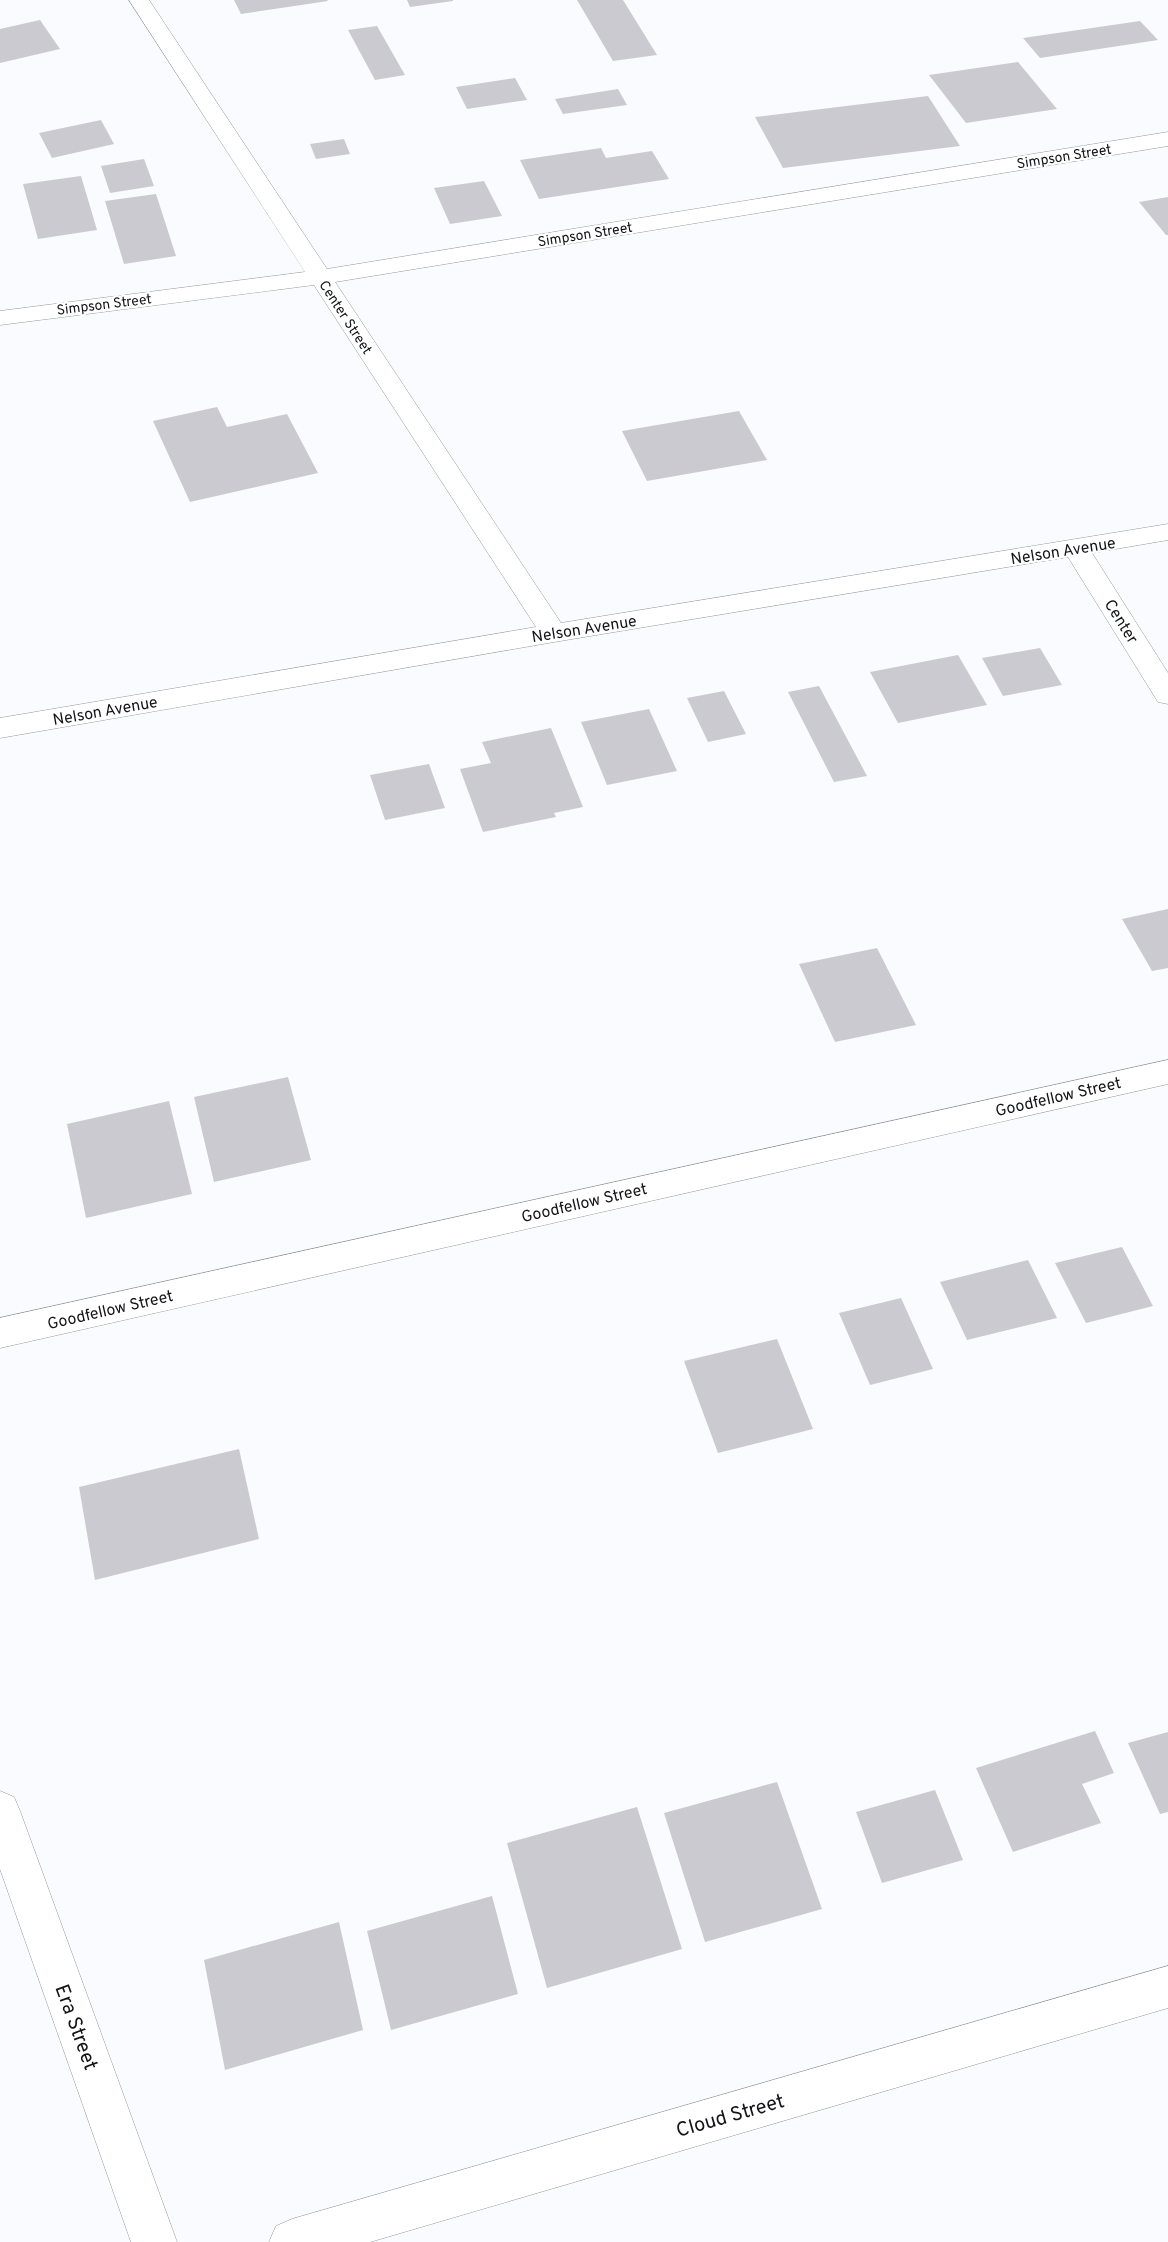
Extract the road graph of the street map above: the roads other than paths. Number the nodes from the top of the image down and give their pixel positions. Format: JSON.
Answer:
{"nodes":[{"id":1,"x":139,"y":0,"type":"edge"},
{"id":2,"x":1168,"y":139,"type":"edge"},
{"id":3,"x":320,"y":277,"type":"junction"},
{"id":4,"x":0,"y":318,"type":"edge"},
{"id":5,"x":1168,"y":532,"type":"edge"},
{"id":6,"x":1076,"y":548,"type":"junction"},
{"id":7,"x":554,"y":633,"type":"junction"},
{"id":8,"x":1168,"y":694,"type":"edge"},
{"id":9,"x":0,"y":728,"type":"edge"},
{"id":10,"x":1168,"y":1072,"type":"edge"},
{"id":11,"x":0,"y":1333,"type":"edge"},
{"id":12,"x":0,"y":1811,"type":"edge"},
{"id":13,"x":1168,"y":1987,"type":"edge"},
{"id":14,"x":154,"y":2242,"type":"edge"},
{"id":15,"x":292,"y":2242,"type":"edge"}],
"edges":[{"from":1,"to":3,"type":"street","name":"Center Street"},
{"from":2,"to":3,"type":"street","name":"Simpson Street"},
{"from":3,"to":4,"type":"street","name":"Simpson Street"},
{"from":3,"to":7,"type":"street","name":"Center Street"},
{"from":5,"to":6,"type":"street","name":"Nelson Avenue"},
{"from":6,"to":7,"type":"street","name":"Nelson Avenue"},
{"from":6,"to":8,"type":"street","name":"Center"},
{"from":7,"to":9,"type":"street","name":"Nelson Avenue"},
{"from":10,"to":11,"type":"street","name":"Goodfellow Street"},
{"from":12,"to":14,"type":"street","name":"Era Street"},
{"from":13,"to":15,"type":"street","name":"Cloud Street"}]}
